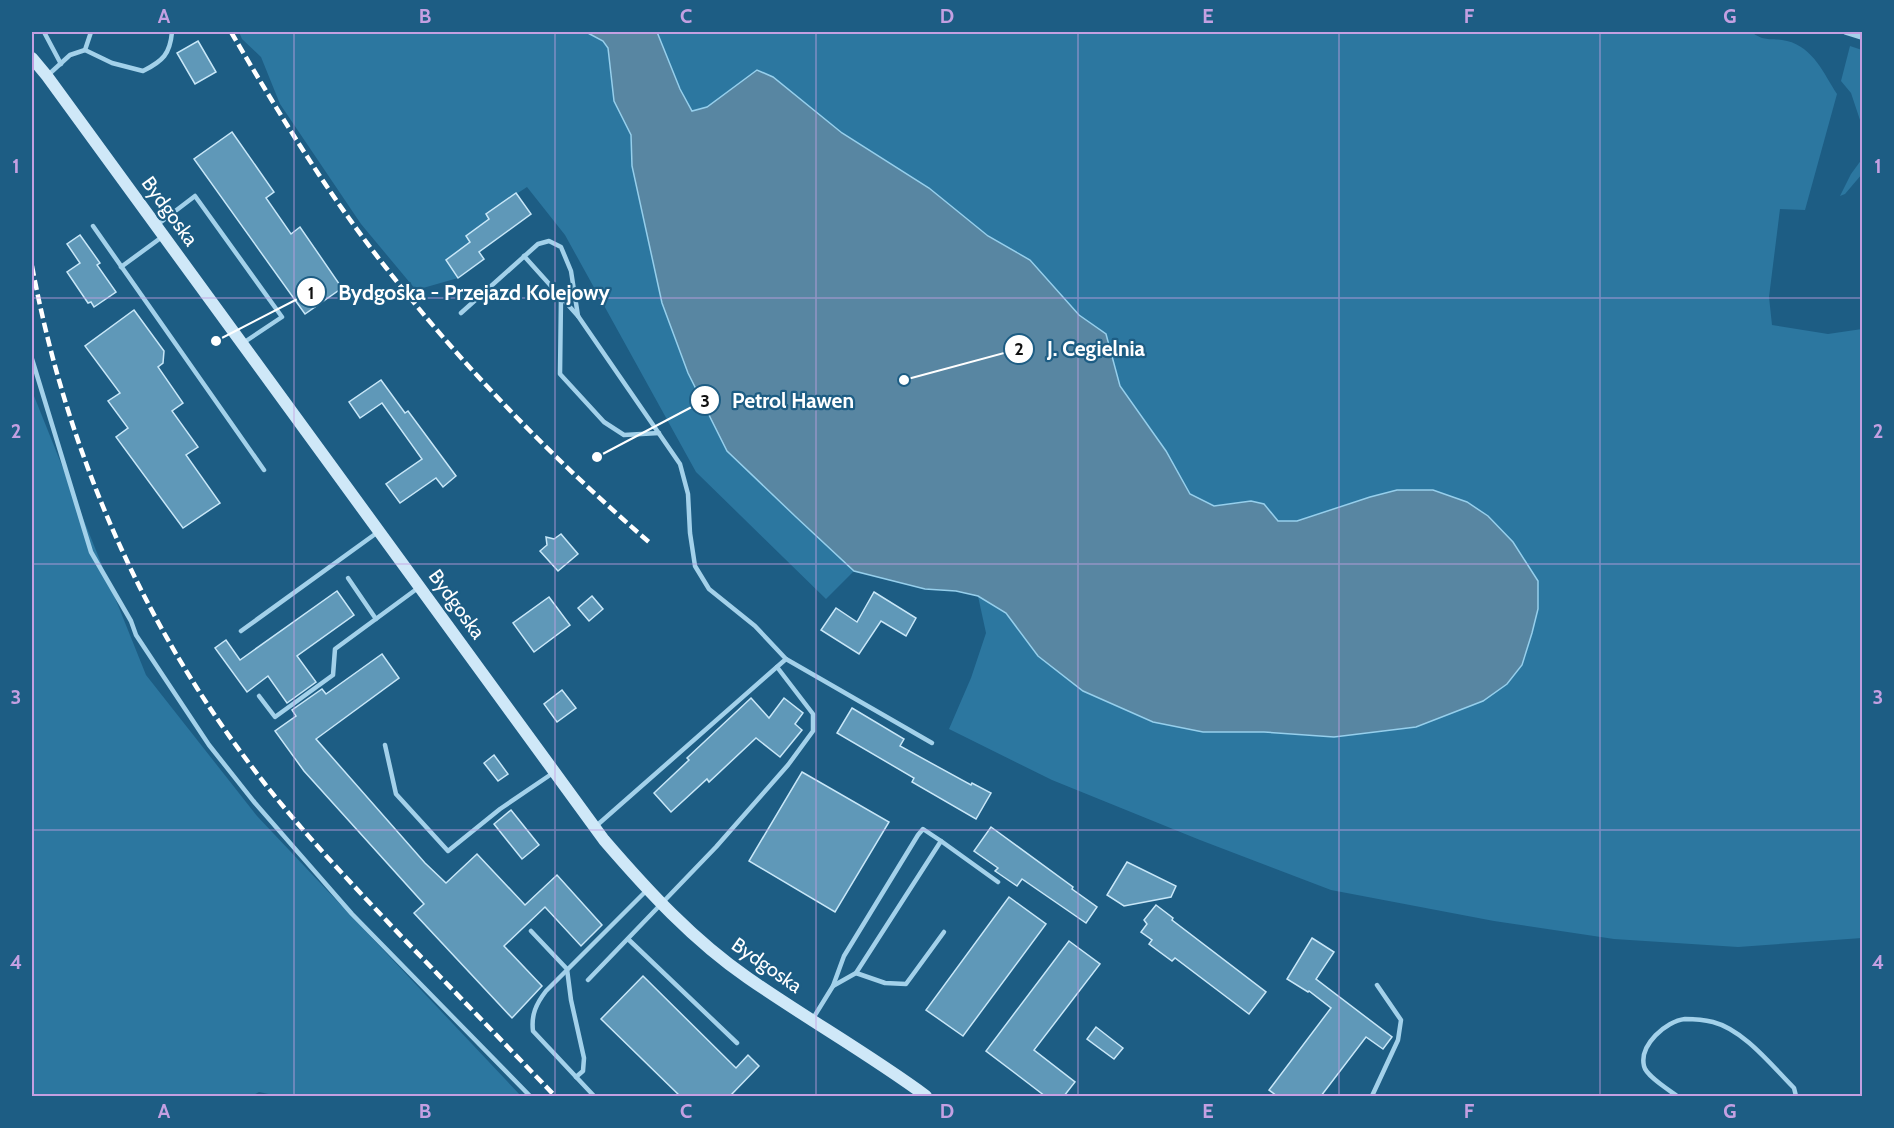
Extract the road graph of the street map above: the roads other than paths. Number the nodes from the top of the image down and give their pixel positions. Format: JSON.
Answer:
{"nodes":[{"id":1,"x":44,"y":32,"type":"edge"},
{"id":2,"x":91,"y":32,"type":"edge"},
{"id":3,"x":172,"y":32,"type":"edge"},
{"id":4,"x":1846,"y":32,"type":"edge"},
{"id":5,"x":1863,"y":37,"type":"edge"},
{"id":6,"x":86,"y":50,"type":"junction"},
{"id":7,"x":32,"y":57,"type":"edge"},
{"id":8,"x":61,"y":64,"type":"junction"},
{"id":9,"x":47,"y":76,"type":"junction"},
{"id":10,"x":93,"y":226,"type":"dead end"},
{"id":11,"x":160,"y":230,"type":"junction"},
{"id":12,"x":524,"y":256,"type":"junction"},
{"id":13,"x":120,"y":267,"type":"junction"},
{"id":14,"x":561,"y":297,"type":"junction"},
{"id":15,"x":461,"y":313,"type":"dead end"},
{"id":16,"x":578,"y":316,"type":"junction"},
{"id":17,"x":243,"y":343,"type":"junction"},
{"id":18,"x":32,"y":359,"type":"edge"},
{"id":19,"x":659,"y":433,"type":"junction"},
{"id":20,"x":264,"y":470,"type":"dead end"},
{"id":21,"x":380,"y":531,"type":"junction"},
{"id":22,"x":348,"y":578,"type":"dead end"},
{"id":23,"x":420,"y":586,"type":"junction"},
{"id":24,"x":376,"y":619,"type":"junction"},
{"id":25,"x":241,"y":631,"type":"dead end"},
{"id":26,"x":786,"y":659,"type":"junction"},
{"id":27,"x":777,"y":667,"type":"junction"},
{"id":28,"x":259,"y":696,"type":"dead end"},
{"id":29,"x":932,"y":742,"type":"dead end"},
{"id":30,"x":385,"y":745,"type":"dead end"},
{"id":31,"x":555,"y":772,"type":"junction"},
{"id":32,"x":595,"y":827,"type":"junction"},
{"id":33,"x":941,"y":841,"type":"junction"},
{"id":34,"x":998,"y":882,"type":"dead end"},
{"id":35,"x":647,"y":890,"type":"junction"},
{"id":36,"x":662,"y":905,"type":"junction"},
{"id":37,"x":531,"y":931,"type":"dead end"},
{"id":38,"x":944,"y":932,"type":"dead end"},
{"id":39,"x":628,"y":939,"type":"junction"},
{"id":40,"x":567,"y":969,"type":"junction"},
{"id":41,"x":856,"y":974,"type":"junction"},
{"id":42,"x":588,"y":980,"type":"dead end"},
{"id":43,"x":1377,"y":985,"type":"dead end"},
{"id":44,"x":833,"y":986,"type":"junction"},
{"id":45,"x":812,"y":1020,"type":"junction"},
{"id":46,"x":737,"y":1043,"type":"dead end"},
{"id":47,"x":576,"y":1077,"type":"junction"},
{"id":48,"x":530,"y":1096,"type":"edge"},
{"id":49,"x":594,"y":1096,"type":"edge"},
{"id":50,"x":926,"y":1096,"type":"edge"},
{"id":51,"x":1372,"y":1096,"type":"edge"},
{"id":52,"x":1677,"y":1096,"type":"edge"},
{"id":53,"x":1796,"y":1096,"type":"edge"}],
"edges":[{"from":1,"to":8,"type":"lane"},
{"from":2,"to":6,"type":"lane"},
{"from":3,"to":6,"type":"lane"},
{"from":4,"to":5,"type":"street"},
{"from":6,"to":8,"type":"lane"},
{"from":7,"to":9,"type":"street","name":"Bydgoska"},
{"from":8,"to":9,"type":"lane"},
{"from":9,"to":11,"type":"street","name":"Bydgoska"},
{"from":10,"to":13,"type":"lane"},
{"from":11,"to":13,"type":"lane"},
{"from":11,"to":17,"type":"street","name":"Bydgoska"},
{"from":11,"to":17,"type":"lane"},
{"from":12,"to":14,"type":"lane"},
{"from":12,"to":15,"type":"lane"},
{"from":12,"to":16,"type":"lane"},
{"from":13,"to":20,"type":"lane"},
{"from":14,"to":16,"type":"lane"},
{"from":14,"to":19,"type":"lane"},
{"from":16,"to":19,"type":"lane"},
{"from":17,"to":21,"type":"street","name":"Bydgoska"},
{"from":18,"to":48,"type":"lane"},
{"from":19,"to":26,"type":"lane"},
{"from":21,"to":23,"type":"street","name":"Bydgoska"},
{"from":21,"to":25,"type":"lane"},
{"from":22,"to":24,"type":"lane"},
{"from":23,"to":24,"type":"lane"},
{"from":23,"to":31,"type":"street","name":"Bydgoska"},
{"from":24,"to":28,"type":"lane"},
{"from":26,"to":27,"type":"lane"},
{"from":26,"to":29,"type":"lane"},
{"from":27,"to":32,"type":"lane"},
{"from":27,"to":36,"type":"lane"},
{"from":30,"to":31,"type":"lane"},
{"from":31,"to":32,"type":"street","name":"Bydgoska"},
{"from":32,"to":35,"type":"street","name":"Bydgoska"},
{"from":33,"to":34,"type":"lane"},
{"from":33,"to":41,"type":"lane"},
{"from":33,"to":44,"type":"lane"},
{"from":35,"to":36,"type":"street","name":"Bydgoska"},
{"from":35,"to":40,"type":"lane"},
{"from":36,"to":39,"type":"lane"},
{"from":36,"to":45,"type":"street","name":"Bydgoska"},
{"from":37,"to":40,"type":"lane"},
{"from":38,"to":41,"type":"lane"},
{"from":39,"to":42,"type":"lane"},
{"from":39,"to":46,"type":"lane"},
{"from":40,"to":47,"type":"lane"},
{"from":40,"to":47,"type":"lane"},
{"from":41,"to":44,"type":"lane"},
{"from":43,"to":51,"type":"lane"},
{"from":44,"to":45,"type":"lane"},
{"from":45,"to":50,"type":"street","name":"Bydgoska"},
{"from":47,"to":49,"type":"lane"},
{"from":52,"to":53,"type":"lane"}]}
